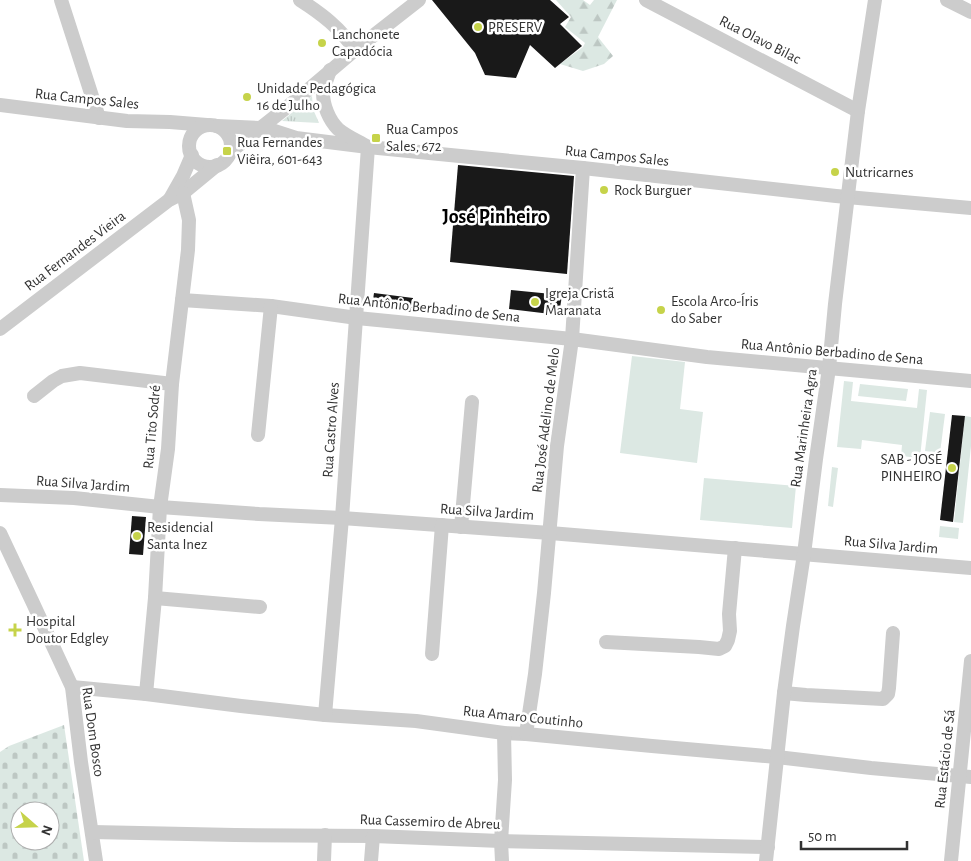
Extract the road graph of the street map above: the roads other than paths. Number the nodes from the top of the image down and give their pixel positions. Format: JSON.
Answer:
{"nodes":[{"id":1,"x":61,"y":0,"type":"edge"},
{"id":2,"x":300,"y":0,"type":"edge"},
{"id":3,"x":419,"y":0,"type":"edge"},
{"id":4,"x":646,"y":0,"type":"edge"},
{"id":5,"x":876,"y":0,"type":"edge"},
{"id":6,"x":947,"y":0,"type":"edge"},
{"id":7,"x":971,"y":12,"type":"edge"},
{"id":8,"x":355,"y":50,"type":"junction"},
{"id":9,"x":330,"y":70,"type":"junction"},
{"id":10,"x":0,"y":105,"type":"edge"},
{"id":11,"x":858,"y":110,"type":"junction"},
{"id":12,"x":99,"y":118,"type":"junction"},
{"id":13,"x":170,"y":122,"type":"junction"},
{"id":14,"x":211,"y":125,"type":"junction"},
{"id":15,"x":260,"y":128,"type":"junction"},
{"id":16,"x":191,"y":138,"type":"junction"},
{"id":17,"x":368,"y":147,"type":"junction"},
{"id":18,"x":230,"y":152,"type":"junction"},
{"id":19,"x":192,"y":155,"type":"junction"},
{"id":20,"x":217,"y":165,"type":"junction"},
{"id":21,"x":583,"y":168,"type":"junction"},
{"id":22,"x":183,"y":193,"type":"junction"},
{"id":23,"x":848,"y":197,"type":"junction"},
{"id":24,"x":169,"y":200,"type":"junction"},
{"id":25,"x":971,"y":208,"type":"edge"},
{"id":26,"x":182,"y":300,"type":"junction"},
{"id":27,"x":271,"y":306,"type":"junction"},
{"id":28,"x":357,"y":318,"type":"junction"},
{"id":29,"x":0,"y":329,"type":"edge"},
{"id":30,"x":572,"y":339,"type":"junction"},
{"id":31,"x":829,"y":368,"type":"junction"},
{"id":32,"x":971,"y":381,"type":"edge"},
{"id":33,"x":172,"y":384,"type":"junction"},
{"id":34,"x":34,"y":396,"type":"dead end"},
{"id":35,"x":472,"y":402,"type":"dead end"},
{"id":36,"x":258,"y":435,"type":"dead end"},
{"id":37,"x":0,"y":495,"type":"edge"},
{"id":38,"x":160,"y":507,"type":"junction"},
{"id":39,"x":342,"y":518,"type":"junction"},
{"id":40,"x":442,"y":525,"type":"junction"},
{"id":41,"x":461,"y":527,"type":"junction"},
{"id":42,"x":550,"y":532,"type":"junction"},
{"id":43,"x":0,"y":533,"type":"edge"},
{"id":44,"x":735,"y":548,"type":"junction"},
{"id":45,"x":804,"y":554,"type":"junction"},
{"id":46,"x":971,"y":568,"type":"edge"},
{"id":47,"x":155,"y":598,"type":"junction"},
{"id":48,"x":260,"y":607,"type":"dead end"},
{"id":49,"x":893,"y":633,"type":"dead end"},
{"id":50,"x":606,"y":642,"type":"dead end"},
{"id":51,"x":432,"y":654,"type":"dead end"},
{"id":52,"x":971,"y":661,"type":"edge"},
{"id":53,"x":72,"y":688,"type":"junction"},
{"id":54,"x":784,"y":693,"type":"junction"},
{"id":55,"x":146,"y":694,"type":"junction"},
{"id":56,"x":325,"y":714,"type":"junction"},
{"id":57,"x":504,"y":732,"type":"junction"},
{"id":58,"x":526,"y":734,"type":"junction"},
{"id":59,"x":777,"y":757,"type":"junction"},
{"id":60,"x":965,"y":776,"type":"edge"},
{"id":61,"x":92,"y":832,"type":"junction"},
{"id":62,"x":325,"y":835,"type":"junction"},
{"id":63,"x":373,"y":836,"type":"junction"},
{"id":64,"x":501,"y":841,"type":"junction"},
{"id":65,"x":768,"y":847,"type":"junction"},
{"id":66,"x":96,"y":861,"type":"edge"},
{"id":67,"x":324,"y":861,"type":"edge"},
{"id":68,"x":371,"y":861,"type":"edge"},
{"id":69,"x":502,"y":861,"type":"edge"},
{"id":70,"x":766,"y":861,"type":"edge"},
{"id":71,"x":951,"y":861,"type":"edge"}],
"edges":[{"from":1,"to":12,"type":"street"},
{"from":2,"to":8,"type":"street"},
{"from":3,"to":8,"type":"street"},
{"from":4,"to":11,"type":"street","name":"Rua Olavo Bilac"},
{"from":5,"to":11,"type":"street","name":"Rua Marinheira Agra"},
{"from":6,"to":7,"type":"street"},
{"from":8,"to":9,"type":"street"},
{"from":9,"to":15,"type":"street"},
{"from":9,"to":17,"type":"street"},
{"from":10,"to":12,"type":"street","name":"Rua Campos Sales"},
{"from":11,"to":23,"type":"street","name":"Rua Marinheira Agra"},
{"from":12,"to":13,"type":"street","name":"Rua Campos Sales"},
{"from":13,"to":14,"type":"street","name":"Rua Campos Sales"},
{"from":13,"to":16,"type":"street"},
{"from":14,"to":15,"type":"street","name":"Rua Campos Sales"},
{"from":14,"to":16,"type":"street"},
{"from":14,"to":18,"type":"street"},
{"from":15,"to":17,"type":"street","name":"Rua Campos Sales"},
{"from":15,"to":18,"type":"street"},
{"from":16,"to":19,"type":"street"},
{"from":17,"to":21,"type":"street","name":"Rua Campos Sales"},
{"from":17,"to":28,"type":"street","name":"Rua Castro Alves"},
{"from":18,"to":20,"type":"street"},
{"from":19,"to":20,"type":"street"},
{"from":19,"to":24,"type":"street","name":"Rua Fernandes Vieira"},
{"from":20,"to":22,"type":"street","name":"Rua Fernandes Vieira"},
{"from":21,"to":23,"type":"street","name":"Rua Campos Sales"},
{"from":21,"to":30,"type":"street","name":"Rua José Adelino de Melo"},
{"from":22,"to":24,"type":"street","name":"Rua Fernandes Vieira"},
{"from":22,"to":26,"type":"street","name":"Rua Tito Sodré"},
{"from":23,"to":25,"type":"street","name":"Rua Campos Sales"},
{"from":23,"to":31,"type":"street","name":"Rua Marinheira Agra"},
{"from":24,"to":29,"type":"street","name":"Rua Fernandes Vieira"},
{"from":26,"to":27,"type":"street","name":"Rua Antônio Berbadino de Sena"},
{"from":26,"to":33,"type":"street","name":"Rua Tito Sodré"},
{"from":27,"to":28,"type":"street","name":"Rua Antônio Berbadino de Sena"},
{"from":27,"to":36,"type":"street"},
{"from":28,"to":30,"type":"street","name":"Rua Antônio Berbadino de Sena"},
{"from":28,"to":39,"type":"street","name":"Rua Castro Alves"},
{"from":30,"to":31,"type":"street","name":"Rua Antônio Berbadino de Sena"},
{"from":30,"to":42,"type":"street","name":"Rua José Adelino de Melo"},
{"from":31,"to":32,"type":"street","name":"Rua Antônio Berbadino de Sena"},
{"from":31,"to":45,"type":"street","name":"Rua Marinheira Agra"},
{"from":33,"to":34,"type":"street"},
{"from":33,"to":38,"type":"street","name":"Rua Tito Sodré"},
{"from":35,"to":41,"type":"street"},
{"from":37,"to":38,"type":"street","name":"Rua Silva Jardim"},
{"from":38,"to":39,"type":"street","name":"Rua Silva Jardim"},
{"from":38,"to":47,"type":"street","name":"Rua Tito Sodré"},
{"from":39,"to":40,"type":"street","name":"Rua Silva Jardim"},
{"from":39,"to":56,"type":"street","name":"Rua Castro Alves"},
{"from":40,"to":41,"type":"street","name":"Rua Silva Jardim"},
{"from":40,"to":51,"type":"street"},
{"from":41,"to":42,"type":"street","name":"Rua Silva Jardim"},
{"from":42,"to":44,"type":"street","name":"Rua Silva Jardim"},
{"from":42,"to":58,"type":"street","name":"Rua José Adelino de Melo"},
{"from":43,"to":53,"type":"street","name":"Rua Dom Bosco"},
{"from":44,"to":45,"type":"street","name":"Rua Silva Jardim"},
{"from":44,"to":50,"type":"street"},
{"from":45,"to":46,"type":"street","name":"Rua Silva Jardim"},
{"from":45,"to":54,"type":"street","name":"Rua Marinheira Agra"},
{"from":47,"to":48,"type":"street"},
{"from":47,"to":55,"type":"street","name":"Rua Tito Sodré"},
{"from":49,"to":54,"type":"street"},
{"from":52,"to":60,"type":"street","name":"Rua Estácio de Sá"},
{"from":53,"to":55,"type":"street","name":"Rua Amaro Coutinho"},
{"from":53,"to":61,"type":"street","name":"Rua Dom Bosco"},
{"from":54,"to":59,"type":"street","name":"Rua Marinheira Agra"},
{"from":55,"to":56,"type":"street","name":"Rua Amaro Coutinho"},
{"from":56,"to":57,"type":"street","name":"Rua Amaro Coutinho"},
{"from":57,"to":58,"type":"street","name":"Rua Amaro Coutinho"},
{"from":57,"to":64,"type":"street"},
{"from":58,"to":59,"type":"street","name":"Rua Amaro Coutinho"},
{"from":59,"to":60,"type":"street","name":"Rua Amaro Coutinho"},
{"from":59,"to":65,"type":"street","name":"Rua Marinheira Agra"},
{"from":60,"to":71,"type":"street","name":"Rua Estácio de Sá"},
{"from":61,"to":62,"type":"street","name":"Rua Cassemiro de Abreu"},
{"from":61,"to":66,"type":"street","name":"Rua Dom Bosco"},
{"from":62,"to":63,"type":"street","name":"Rua Cassemiro de Abreu"},
{"from":62,"to":67,"type":"street"},
{"from":63,"to":64,"type":"street","name":"Rua Cassemiro de Abreu"},
{"from":63,"to":68,"type":"street"},
{"from":64,"to":65,"type":"street","name":"Rua Cassemiro de Abreu"},
{"from":64,"to":69,"type":"street"},
{"from":65,"to":70,"type":"street","name":"Rua Marinheira Agra"}]}
